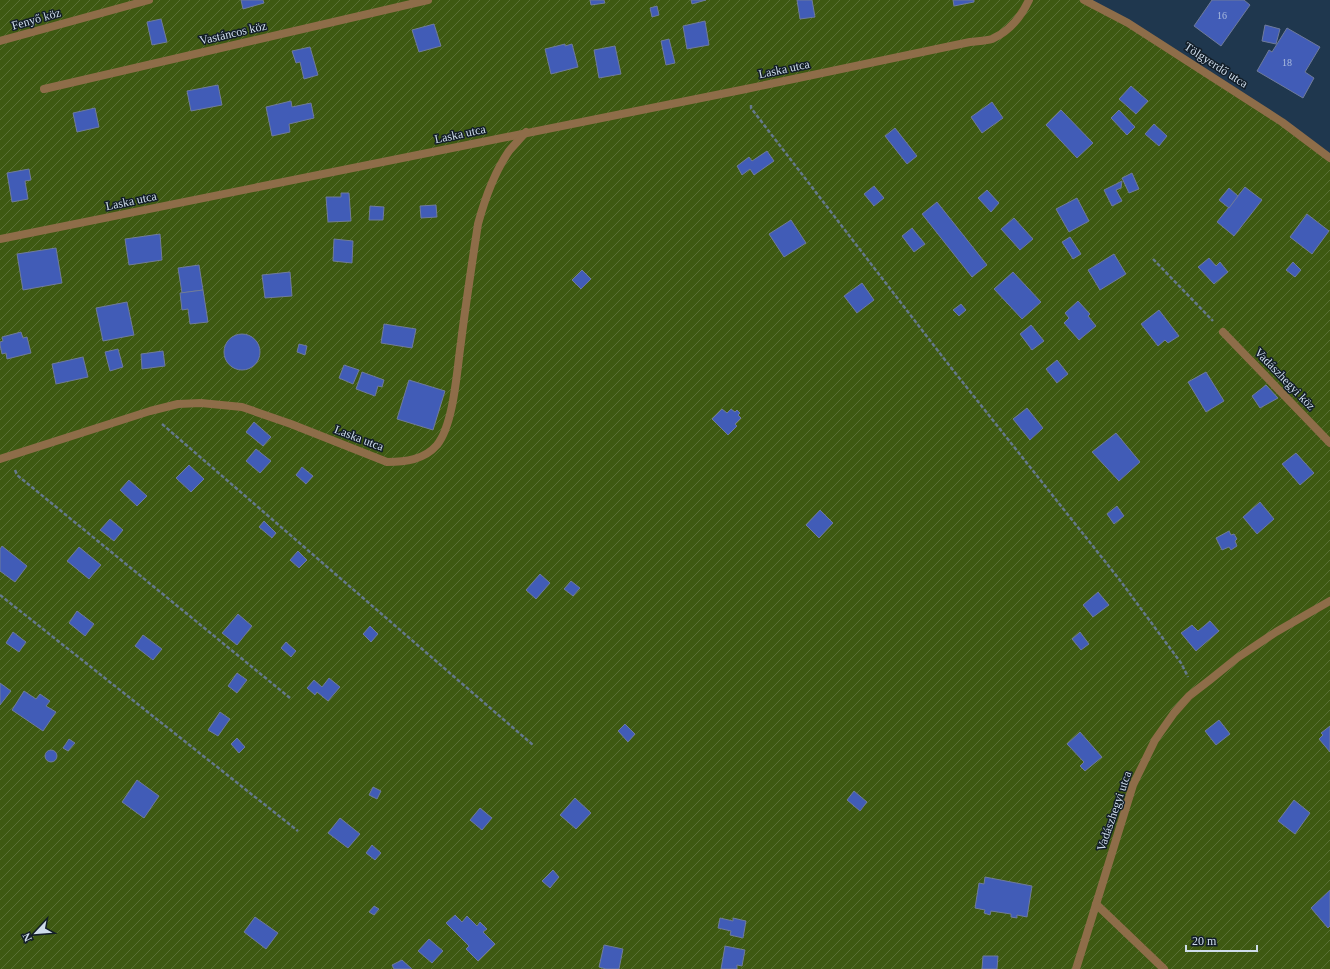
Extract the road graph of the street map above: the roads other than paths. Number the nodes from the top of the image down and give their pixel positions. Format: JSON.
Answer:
{"nodes":[{"id":1,"x":149,"y":0,"type":"edge"},
{"id":2,"x":428,"y":0,"type":"edge"},
{"id":3,"x":1029,"y":0,"type":"edge"},
{"id":4,"x":1084,"y":0,"type":"edge"},
{"id":5,"x":0,"y":41,"type":"edge"},
{"id":6,"x":44,"y":90,"type":"dead end"},
{"id":7,"x":526,"y":132,"type":"junction"},
{"id":8,"x":1330,"y":158,"type":"edge"},
{"id":9,"x":0,"y":240,"type":"edge"},
{"id":10,"x":1223,"y":332,"type":"road end"},
{"id":11,"x":1330,"y":443,"type":"edge"},
{"id":12,"x":0,"y":460,"type":"edge"},
{"id":13,"x":1330,"y":601,"type":"edge"},
{"id":14,"x":1096,"y":904,"type":"junction"},
{"id":15,"x":1076,"y":969,"type":"edge"},
{"id":16,"x":1164,"y":969,"type":"edge"}],
"edges":[{"from":1,"to":5,"type":"street","name":"Fenyő köz"},
{"from":2,"to":6,"type":"street","name":"Vastáncos köz"},
{"from":3,"to":7,"type":"street","name":"Laska utca"},
{"from":4,"to":8,"type":"street","name":"Tölgyerdő utca"},
{"from":7,"to":9,"type":"street","name":"Laska utca"},
{"from":7,"to":12,"type":"street","name":"Laska utca"},
{"from":10,"to":11,"type":"street","name":"Vadászhegyi köz"},
{"from":13,"to":14,"type":"street","name":"Vadászhegyi utca"},
{"from":14,"to":15,"type":"street","name":"Vadászhegyi utca"},
{"from":14,"to":16,"type":"street"}]}
